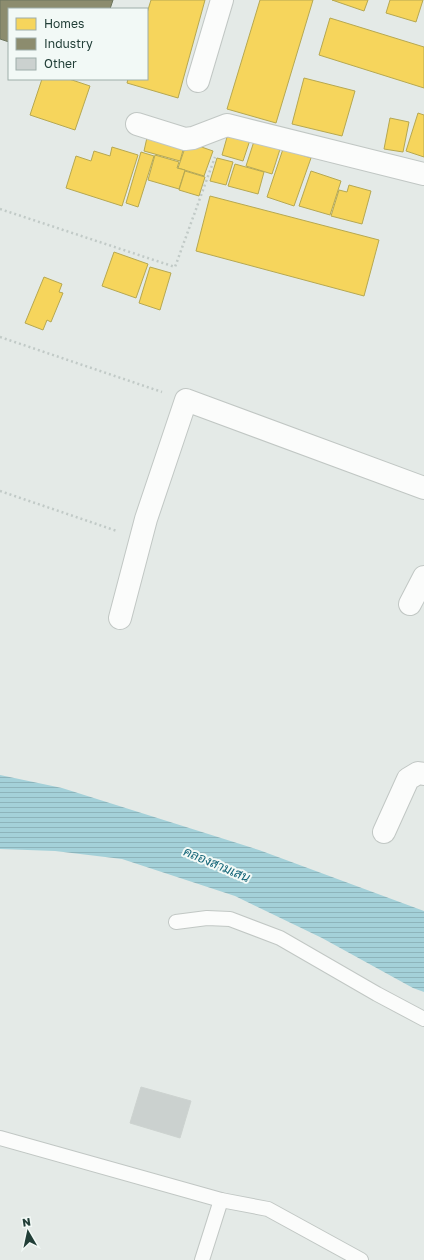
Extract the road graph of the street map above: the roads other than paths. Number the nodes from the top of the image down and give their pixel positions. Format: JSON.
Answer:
{"nodes":[{"id":1,"x":222,"y":0,"type":"edge"},
{"id":2,"x":198,"y":81,"type":"dead end"},
{"id":3,"x":137,"y":124,"type":"dead end"},
{"id":4,"x":424,"y":174,"type":"edge"},
{"id":5,"x":424,"y":488,"type":"edge"},
{"id":6,"x":424,"y":577,"type":"edge"},
{"id":7,"x":410,"y":604,"type":"dead end"},
{"id":8,"x":120,"y":618,"type":"dead end"},
{"id":9,"x":424,"y":774,"type":"edge"},
{"id":10,"x":384,"y":832,"type":"dead end"},
{"id":11,"x":176,"y":922,"type":"dead end"},
{"id":12,"x":424,"y":1019,"type":"edge"},
{"id":13,"x":0,"y":1138,"type":"edge"},
{"id":14,"x":221,"y":1200,"type":"junction"},
{"id":15,"x":202,"y":1260,"type":"edge"},
{"id":16,"x":361,"y":1260,"type":"edge"}],
"edges":[{"from":1,"to":2,"type":"street"},
{"from":3,"to":4,"type":"street"},
{"from":5,"to":8,"type":"street"},
{"from":6,"to":7,"type":"street"},
{"from":9,"to":10,"type":"street"},
{"from":11,"to":12,"type":"lane"},
{"from":13,"to":14,"type":"lane"},
{"from":14,"to":15,"type":"lane"},
{"from":14,"to":16,"type":"lane"}]}
